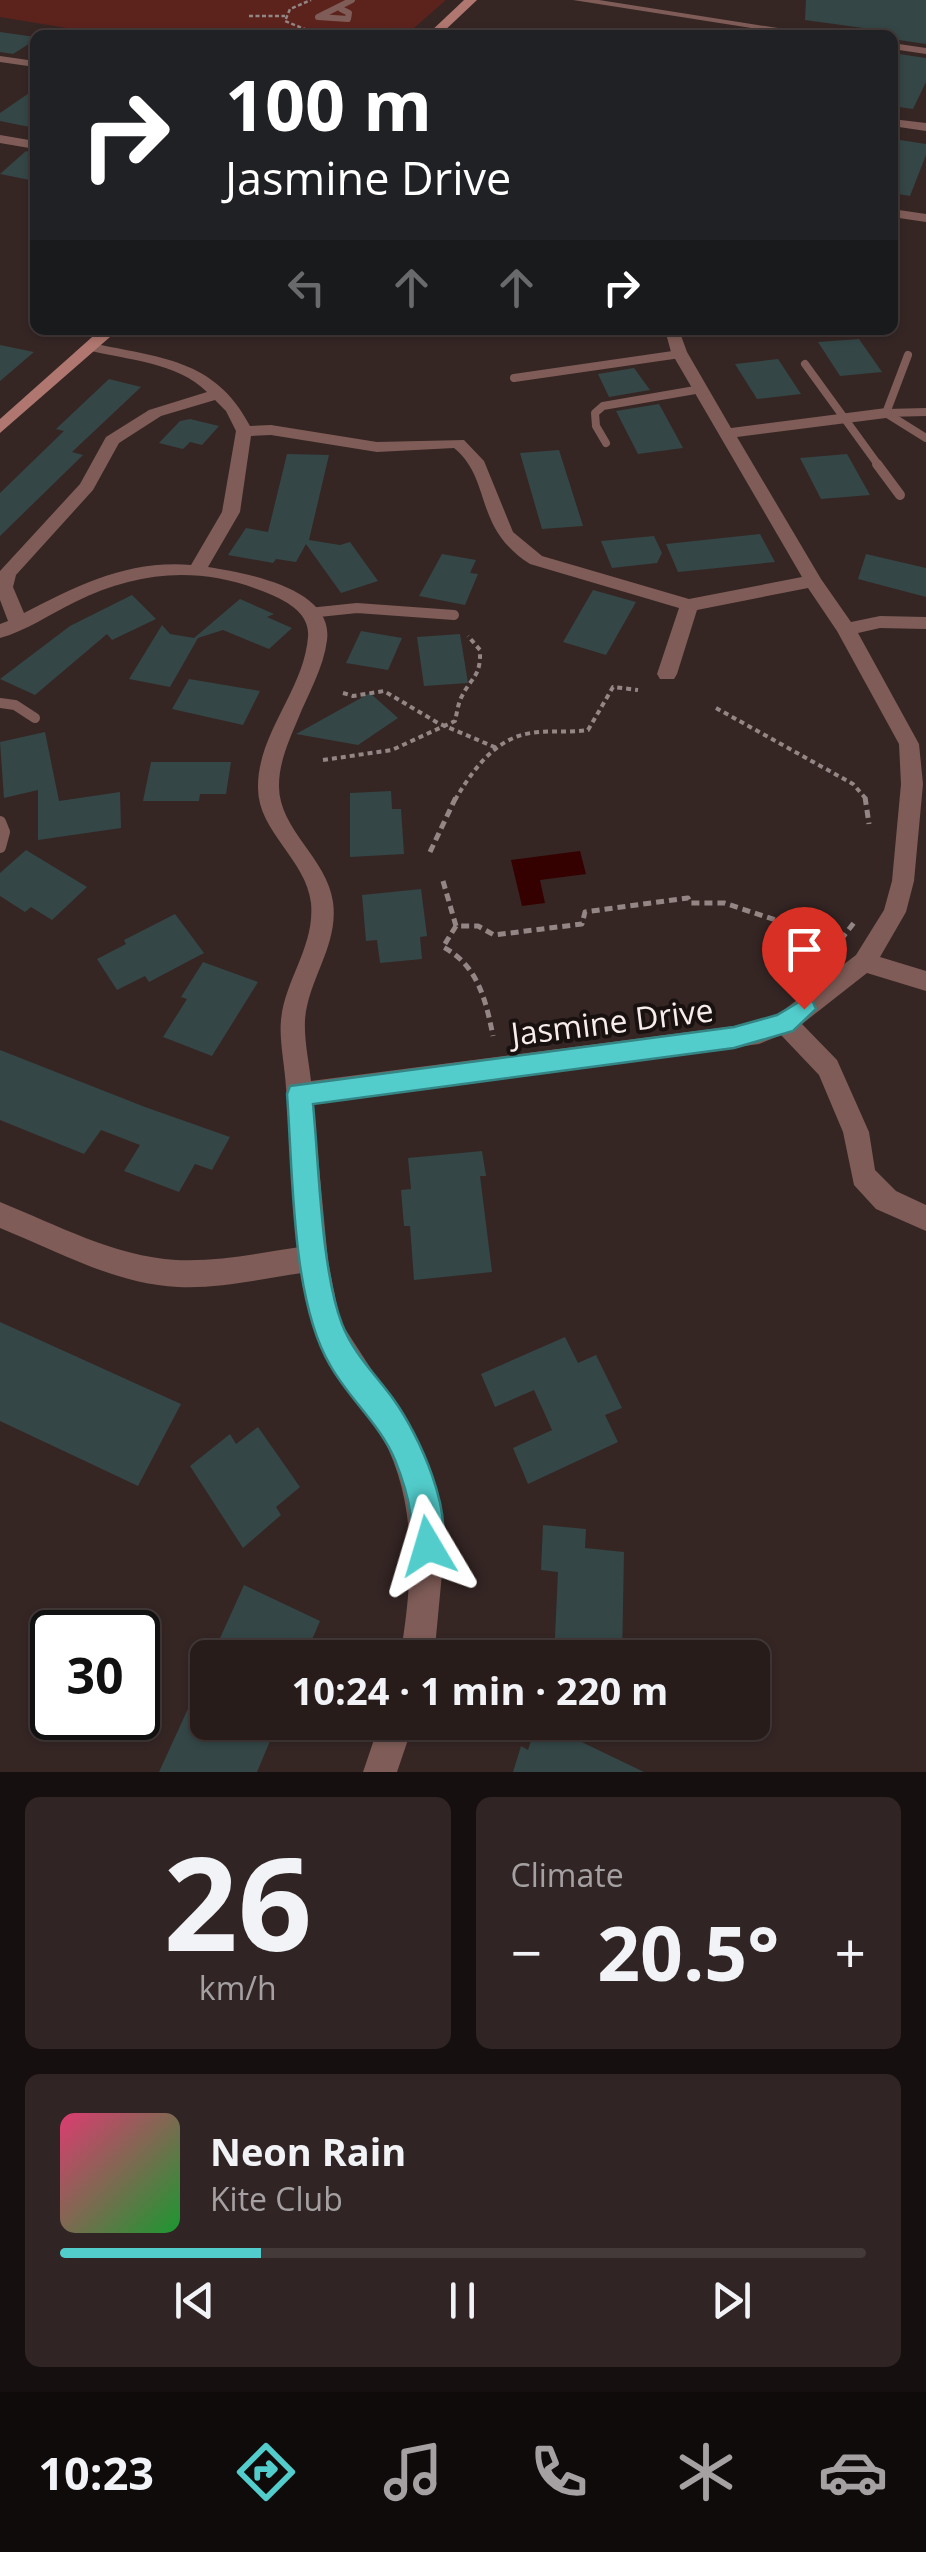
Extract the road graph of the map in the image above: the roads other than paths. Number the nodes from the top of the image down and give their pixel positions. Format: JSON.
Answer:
{"nodes":[{"id":1,"x":352,"y":0,"type":"edge"},
{"id":2,"x":471,"y":0,"type":"edge"},
{"id":3,"x":578,"y":0,"type":"edge"},
{"id":4,"x":605,"y":2,"type":"edge"},
{"id":5,"x":341,"y":9,"type":"junction"},
{"id":6,"x":438,"y":30,"type":"edge"},
{"id":7,"x":742,"y":30,"type":"edge"},
{"id":8,"x":898,"y":47,"type":"edge"},
{"id":9,"x":926,"y":50,"type":"edge"},
{"id":10,"x":0,"y":59,"type":"edge"},
{"id":11,"x":30,"y":63,"type":"edge"},
{"id":12,"x":898,"y":123,"type":"edge"},
{"id":13,"x":926,"y":128,"type":"edge"},
{"id":14,"x":0,"y":139,"type":"edge"},
{"id":15,"x":30,"y":144,"type":"edge"},
{"id":16,"x":898,"y":213,"type":"edge"},
{"id":17,"x":926,"y":218,"type":"edge"},
{"id":18,"x":104,"y":335,"type":"edge"},
{"id":19,"x":674,"y":335,"type":"edge"},
{"id":20,"x":92,"y":346,"type":"junction"},
{"id":21,"x":680,"y":354,"type":"junction"},
{"id":22,"x":908,"y":355,"type":"dead end"},
{"id":23,"x":805,"y":364,"type":"dead end"},
{"id":24,"x":514,"y":378,"type":"dead end"},
{"id":25,"x":701,"y":389,"type":"junction"},
{"id":26,"x":218,"y":394,"type":"junction"},
{"id":27,"x":886,"y":412,"type":"junction"},
{"id":28,"x":926,"y":412,"type":"edge"},
{"id":29,"x":848,"y":419,"type":"junction"},
{"id":30,"x":0,"y":428,"type":"edge"},
{"id":31,"x":244,"y":431,"type":"junction"},
{"id":32,"x":728,"y":433,"type":"junction"},
{"id":33,"x":926,"y":438,"type":"edge"},
{"id":34,"x":606,"y":443,"type":"dead end"},
{"id":35,"x":900,"y":495,"type":"dead end"},
{"id":36,"x":196,"y":572,"type":"junction"},
{"id":37,"x":812,"y":581,"type":"junction"},
{"id":38,"x":689,"y":606,"type":"junction"},
{"id":39,"x":310,"y":613,"type":"junction"},
{"id":40,"x":454,"y":615,"type":"dead end"},
{"id":41,"x":926,"y":623,"type":"edge"},
{"id":42,"x":9,"y":628,"type":"edge"},
{"id":43,"x":846,"y":629,"type":"junction"},
{"id":44,"x":667,"y":674,"type":"dead end"},
{"id":45,"x":0,"y":702,"type":"edge"},
{"id":46,"x":35,"y":718,"type":"dead end"},
{"id":47,"x":919,"y":786,"type":"edge"},
{"id":48,"x":0,"y":822,"type":"edge"},
{"id":49,"x":0,"y":847,"type":"edge"},
{"id":50,"x":864,"y":962,"type":"junction"},
{"id":51,"x":926,"y":982,"type":"edge"},
{"id":52,"x":785,"y":1023,"type":"junction"},
{"id":53,"x":300,"y":1094,"type":"junction"},
{"id":54,"x":0,"y":1215,"type":"edge"},
{"id":55,"x":926,"y":1218,"type":"edge"},
{"id":56,"x":315,"y":1258,"type":"junction"},
{"id":57,"x":420,"y":1640,"type":"edge"},
{"id":58,"x":392,"y":1740,"type":"edge"},
{"id":59,"x":380,"y":1772,"type":"edge"}],
"edges":[{"from":1,"to":5,"type":"lane"},
{"from":2,"to":6,"type":"street"},
{"from":3,"to":4,"type":"street"},
{"from":4,"to":7,"type":"street"},
{"from":5,"to":5,"type":"lane"},
{"from":8,"to":9,"type":"street"},
{"from":10,"to":11,"type":"street"},
{"from":12,"to":13,"type":"street"},
{"from":14,"to":15,"type":"street"},
{"from":16,"to":17,"type":"street"},
{"from":18,"to":20,"type":"street"},
{"from":19,"to":21,"type":"street","name":"Jasmine Drive"},
{"from":20,"to":26,"type":"street"},
{"from":20,"to":30,"type":"street"},
{"from":21,"to":24,"type":"lane"},
{"from":21,"to":25,"type":"street","name":"Jasmine Drive"},
{"from":22,"to":27,"type":"lane"},
{"from":23,"to":29,"type":"lane"},
{"from":25,"to":32,"type":"street","name":"Jasmine Drive"},
{"from":25,"to":34,"type":"lane"},
{"from":26,"to":31,"type":"street"},
{"from":26,"to":42,"type":"street"},
{"from":27,"to":28,"type":"lane"},
{"from":27,"to":29,"type":"street"},
{"from":27,"to":33,"type":"lane"},
{"from":29,"to":32,"type":"street"},
{"from":29,"to":35,"type":"lane"},
{"from":31,"to":36,"type":"street"},
{"from":31,"to":38,"type":"street"},
{"from":32,"to":37,"type":"street","name":"Jasmine Drive"},
{"from":36,"to":39,"type":"street"},
{"from":36,"to":42,"type":"street"},
{"from":37,"to":38,"type":"street"},
{"from":37,"to":43,"type":"street","name":"Jasmine Drive"},
{"from":38,"to":44,"type":"street"},
{"from":39,"to":40,"type":"lane"},
{"from":39,"to":53,"type":"street"},
{"from":41,"to":43,"type":"street"},
{"from":43,"to":47,"type":"street","name":"Jasmine Drive"},
{"from":45,"to":46,"type":"lane"},
{"from":47,"to":50,"type":"street","name":"Jasmine Drive"},
{"from":48,"to":49,"type":"lane"},
{"from":50,"to":51,"type":"street"},
{"from":50,"to":52,"type":"street","name":"Jasmine Drive"},
{"from":52,"to":53,"type":"street","name":"Jasmine Drive"},
{"from":52,"to":55,"type":"street"},
{"from":53,"to":56,"type":"street"},
{"from":54,"to":56,"type":"street"},
{"from":56,"to":57,"type":"street"},
{"from":58,"to":59,"type":"street"}]}
